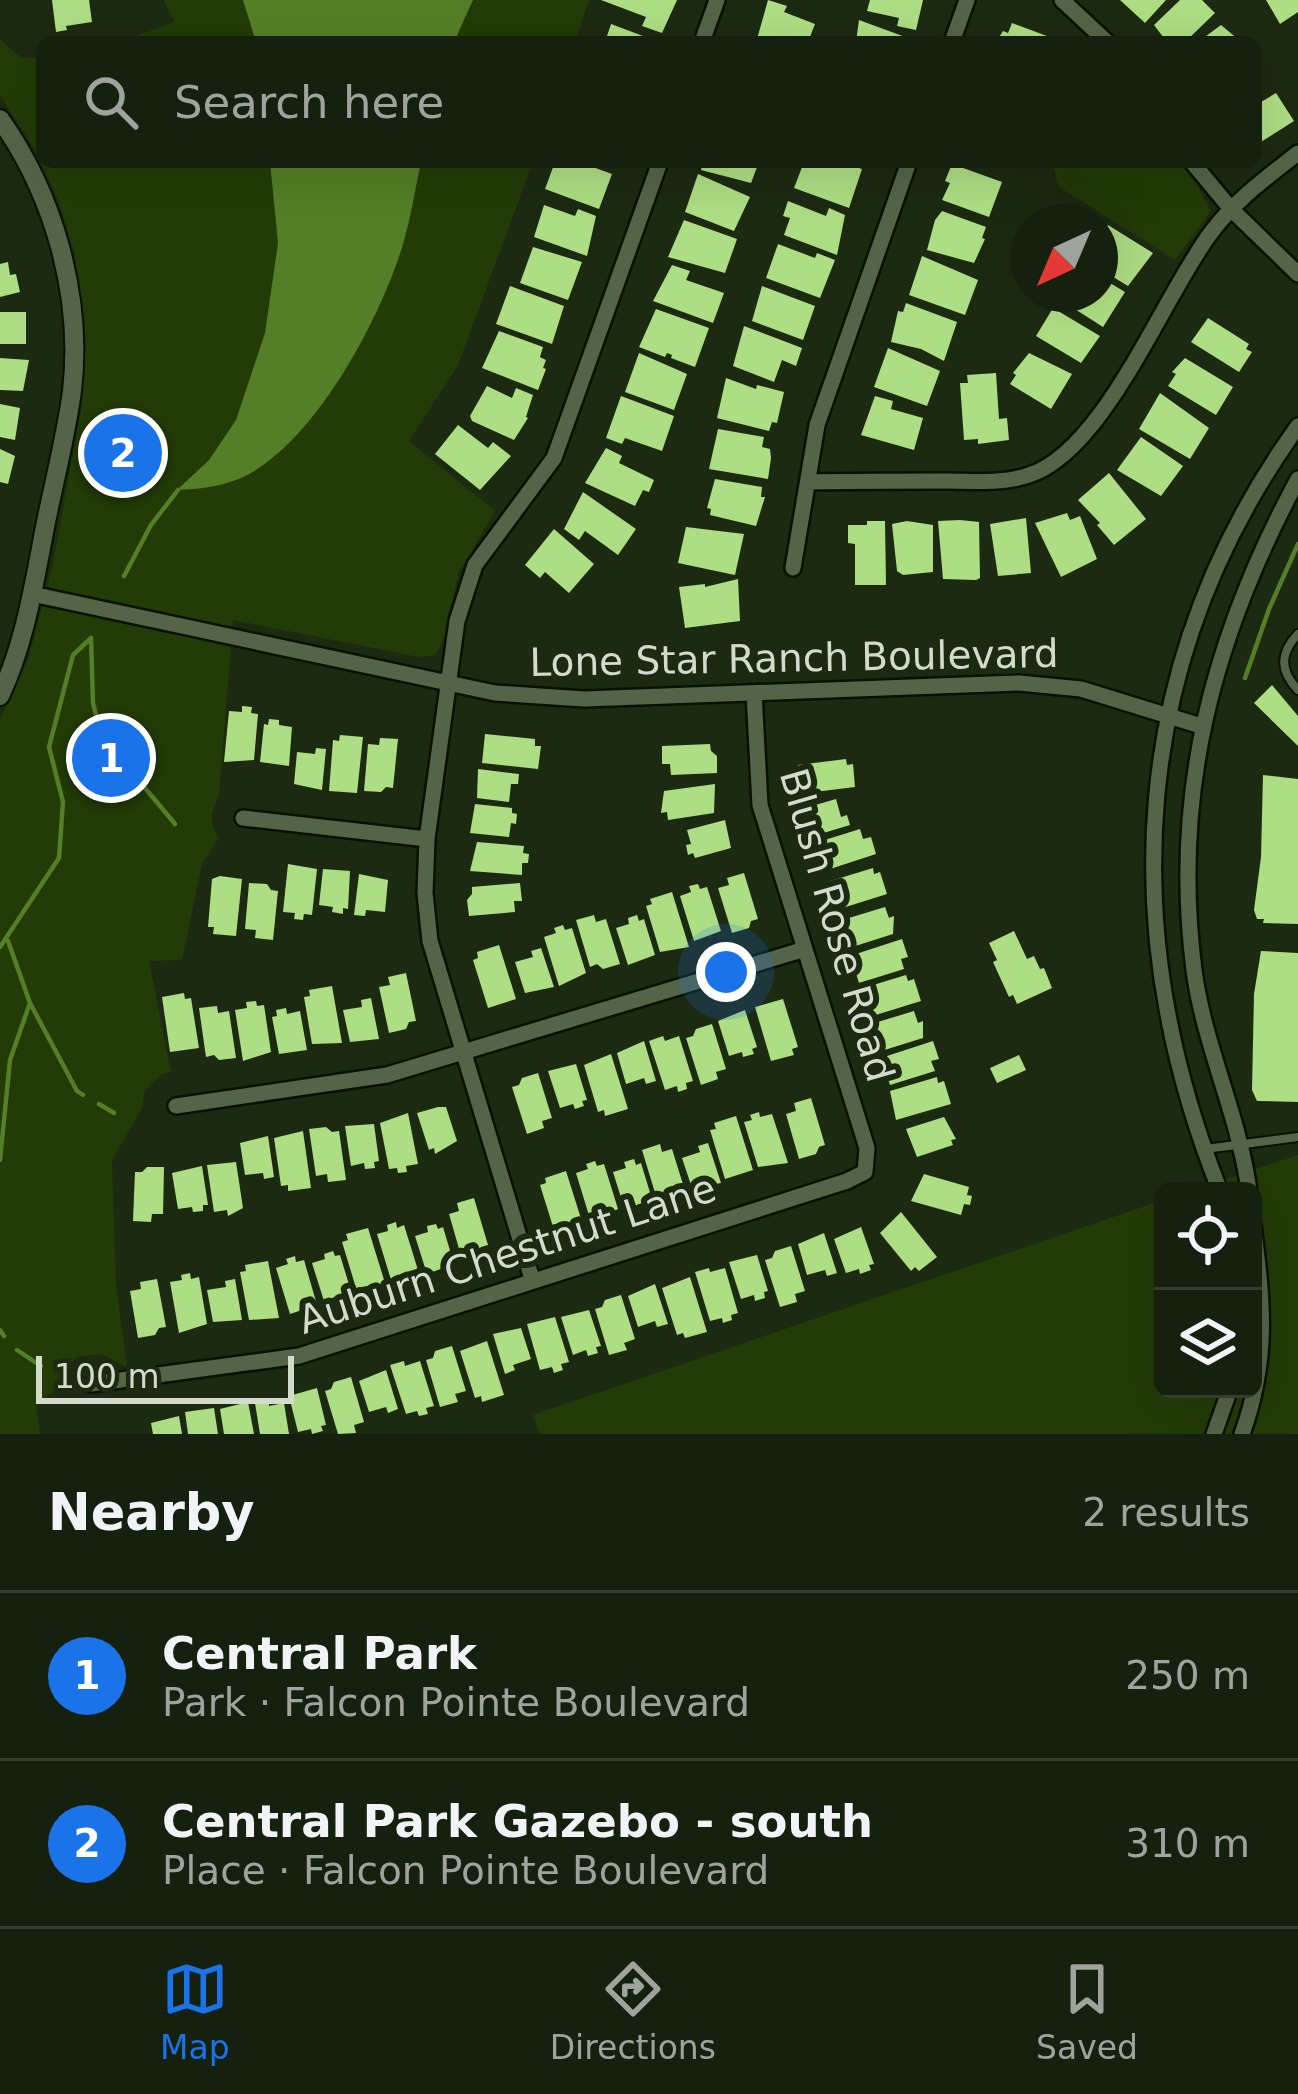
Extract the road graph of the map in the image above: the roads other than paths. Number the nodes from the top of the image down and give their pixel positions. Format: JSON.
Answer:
{"nodes":[{"id":1,"x":717,"y":0,"type":"edge"},
{"id":2,"x":967,"y":0,"type":"edge"},
{"id":3,"x":1062,"y":0,"type":"edge"},
{"id":4,"x":704,"y":36,"type":"edge"},
{"id":5,"x":954,"y":36,"type":"edge"},
{"id":6,"x":1101,"y":36,"type":"edge"},
{"id":7,"x":0,"y":119,"type":"edge"},
{"id":8,"x":1298,"y":153,"type":"edge"},
{"id":9,"x":658,"y":168,"type":"edge"},
{"id":10,"x":907,"y":168,"type":"edge"},
{"id":11,"x":1197,"y":168,"type":"edge"},
{"id":12,"x":1231,"y":209,"type":"junction"},
{"id":13,"x":1298,"y":274,"type":"edge"},
{"id":14,"x":1298,"y":426,"type":"edge"},
{"id":15,"x":1298,"y":478,"type":"edge"},
{"id":16,"x":808,"y":482,"type":"junction"},
{"id":17,"x":793,"y":568,"type":"dead end"},
{"id":18,"x":32,"y":594,"type":"junction"},
{"id":19,"x":1298,"y":634,"type":"edge"},
{"id":20,"x":450,"y":685,"type":"junction"},
{"id":21,"x":1298,"y":690,"type":"edge"},
{"id":22,"x":754,"y":693,"type":"junction"},
{"id":23,"x":0,"y":696,"type":"edge"},
{"id":24,"x":1166,"y":715,"type":"junction"},
{"id":25,"x":1202,"y":726,"type":"junction"},
{"id":26,"x":243,"y":818,"type":"dead end"},
{"id":27,"x":427,"y":839,"type":"junction"},
{"id":28,"x":805,"y":949,"type":"junction"},
{"id":29,"x":464,"y":1053,"type":"junction"},
{"id":30,"x":176,"y":1106,"type":"dead end"},
{"id":31,"x":1298,"y":1137,"type":"edge"},
{"id":32,"x":1243,"y":1146,"type":"junction"},
{"id":33,"x":1203,"y":1150,"type":"junction"},
{"id":34,"x":866,"y":1172,"type":"joint"},
{"id":35,"x":1216,"y":1182,"type":"edge"},
{"id":36,"x":1248,"y":1182,"type":"edge"},
{"id":37,"x":532,"y":1279,"type":"junction"},
{"id":38,"x":91,"y":1384,"type":"dead end"},
{"id":39,"x":1227,"y":1398,"type":"edge"},
{"id":40,"x":1255,"y":1398,"type":"edge"},
{"id":41,"x":1214,"y":1434,"type":"edge"},
{"id":42,"x":1242,"y":1434,"type":"edge"}],
"edges":[{"from":1,"to":4,"type":"street"},
{"from":2,"to":5,"type":"street"},
{"from":3,"to":6,"type":"street"},
{"from":7,"to":18,"type":"street"},
{"from":8,"to":12,"type":"street"},
{"from":9,"to":20,"type":"street"},
{"from":10,"to":16,"type":"street"},
{"from":11,"to":12,"type":"street"},
{"from":12,"to":13,"type":"street"},
{"from":12,"to":16,"type":"street"},
{"from":14,"to":24,"type":"street"},
{"from":15,"to":25,"type":"street"},
{"from":16,"to":17,"type":"street"},
{"from":18,"to":20,"type":"street","name":"Lone Star Ranch Boulevard"},
{"from":18,"to":23,"type":"street"},
{"from":19,"to":21,"type":"lane"},
{"from":20,"to":22,"type":"street","name":"Lone Star Ranch Boulevard"},
{"from":20,"to":27,"type":"street"},
{"from":22,"to":24,"type":"street","name":"Lone Star Ranch Boulevard"},
{"from":22,"to":28,"type":"street","name":"Blush Rose Road"},
{"from":24,"to":25,"type":"street","name":"Lone Star Ranch Boulevard"},
{"from":24,"to":33,"type":"street"},
{"from":25,"to":32,"type":"street"},
{"from":26,"to":27,"type":"street"},
{"from":27,"to":29,"type":"street"},
{"from":28,"to":29,"type":"street"},
{"from":28,"to":34,"type":"street","name":"Blush Rose Road"},
{"from":29,"to":30,"type":"street"},
{"from":29,"to":37,"type":"street"},
{"from":31,"to":32,"type":"lane"},
{"from":32,"to":33,"type":"lane"},
{"from":32,"to":36,"type":"street"},
{"from":33,"to":35,"type":"street"},
{"from":34,"to":37,"type":"street","name":"Auburn Chestnut Lane"},
{"from":37,"to":38,"type":"street","name":"Auburn Chestnut Lane"},
{"from":39,"to":41,"type":"street"},
{"from":40,"to":42,"type":"street"}]}
